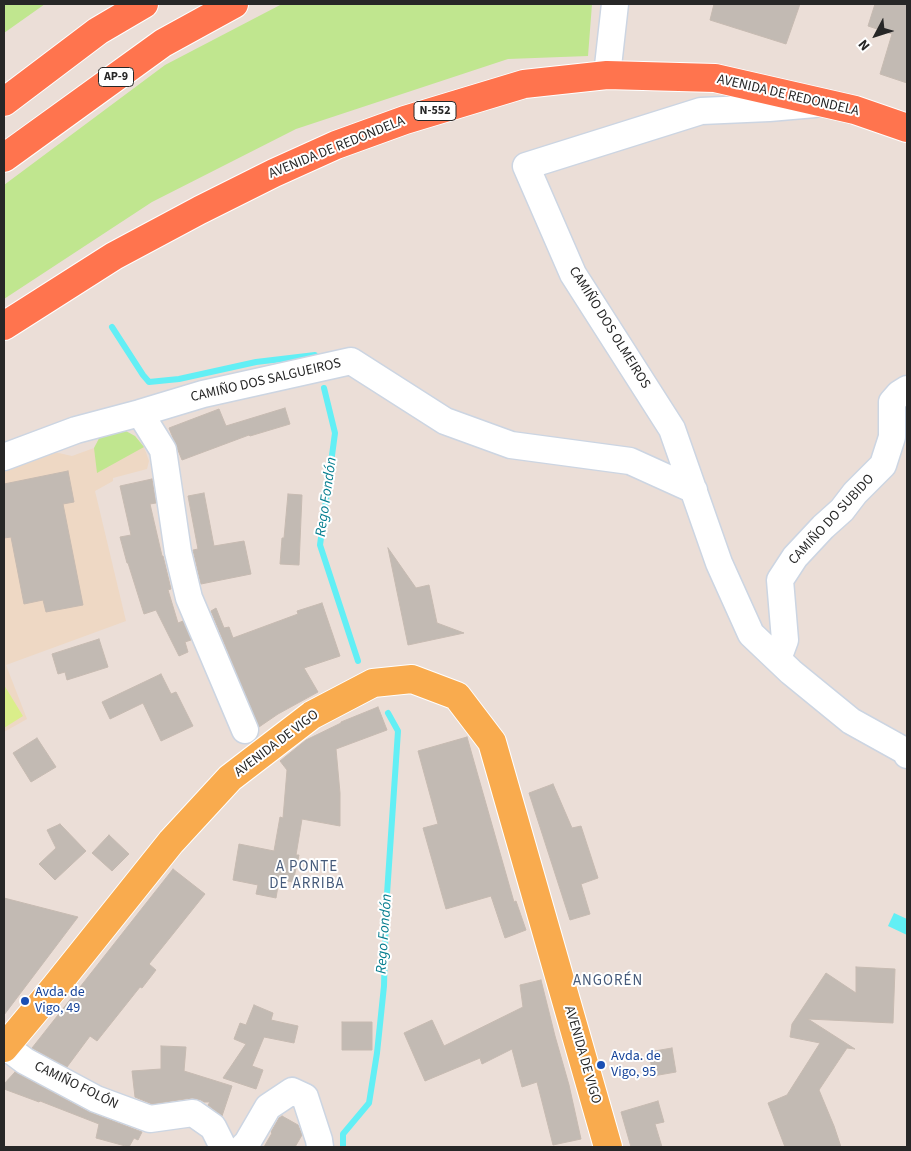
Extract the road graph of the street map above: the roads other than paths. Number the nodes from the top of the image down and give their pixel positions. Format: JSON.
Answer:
{"nodes":[{"id":1,"x":144,"y":4,"type":"edge"},
{"id":2,"x":234,"y":4,"type":"edge"},
{"id":3,"x":615,"y":4,"type":"edge"},
{"id":4,"x":607,"y":75,"type":"junction"},
{"id":5,"x":4,"y":102,"type":"edge"},
{"id":6,"x":824,"y":103,"type":"junction"},
{"id":7,"x":907,"y":128,"type":"edge"},
{"id":8,"x":4,"y":158,"type":"edge"},
{"id":9,"x":4,"y":326,"type":"edge"},
{"id":10,"x":907,"y":389,"type":"edge"},
{"id":11,"x":140,"y":414,"type":"junction"},
{"id":12,"x":4,"y":457,"type":"edge"},
{"id":13,"x":694,"y":490,"type":"junction"},
{"id":14,"x":778,"y":659,"type":"junction"},
{"id":15,"x":245,"y":730,"type":"dead end"},
{"id":16,"x":907,"y":755,"type":"edge"},
{"id":17,"x":4,"y":1047,"type":"edge"},
{"id":18,"x":223,"y":1147,"type":"edge"},
{"id":19,"x":243,"y":1147,"type":"edge"},
{"id":20,"x":320,"y":1147,"type":"edge"},
{"id":21,"x":608,"y":1147,"type":"edge"}],
"edges":[{"from":1,"to":5,"type":"highway"},
{"from":2,"to":8,"type":"highway","number":"AP-9"},
{"from":3,"to":4,"type":"street"},
{"from":4,"to":6,"type":"highway","name":"AVENIDA DE REDONDELA","number":"N-552"},
{"from":4,"to":9,"type":"highway","name":"AVENIDA DE REDONDELA","number":"N-552"},
{"from":6,"to":7,"type":"highway","name":"AVENIDA DE REDONDELA","number":"N-552"},
{"from":6,"to":13,"type":"street","name":"CAMIÑO DOS OLMEIROS"},
{"from":10,"to":14,"type":"street","name":"CAMIÑO DO SUBIDO"},
{"from":11,"to":12,"type":"street","name":"CAMIÑO DOS SALGUEIROS"},
{"from":11,"to":13,"type":"street","name":"CAMIÑO DOS SALGUEIROS"},
{"from":11,"to":15,"type":"street"},
{"from":13,"to":14,"type":"street","name":"CAMIÑO DOS OLMEIROS"},
{"from":14,"to":16,"type":"street"},
{"from":17,"to":18,"type":"street","name":"CAMIÑO FOLÓN"},
{"from":17,"to":21,"type":"main road","name":"AVENIDA DE VIGO"},
{"from":19,"to":20,"type":"street"}]}
